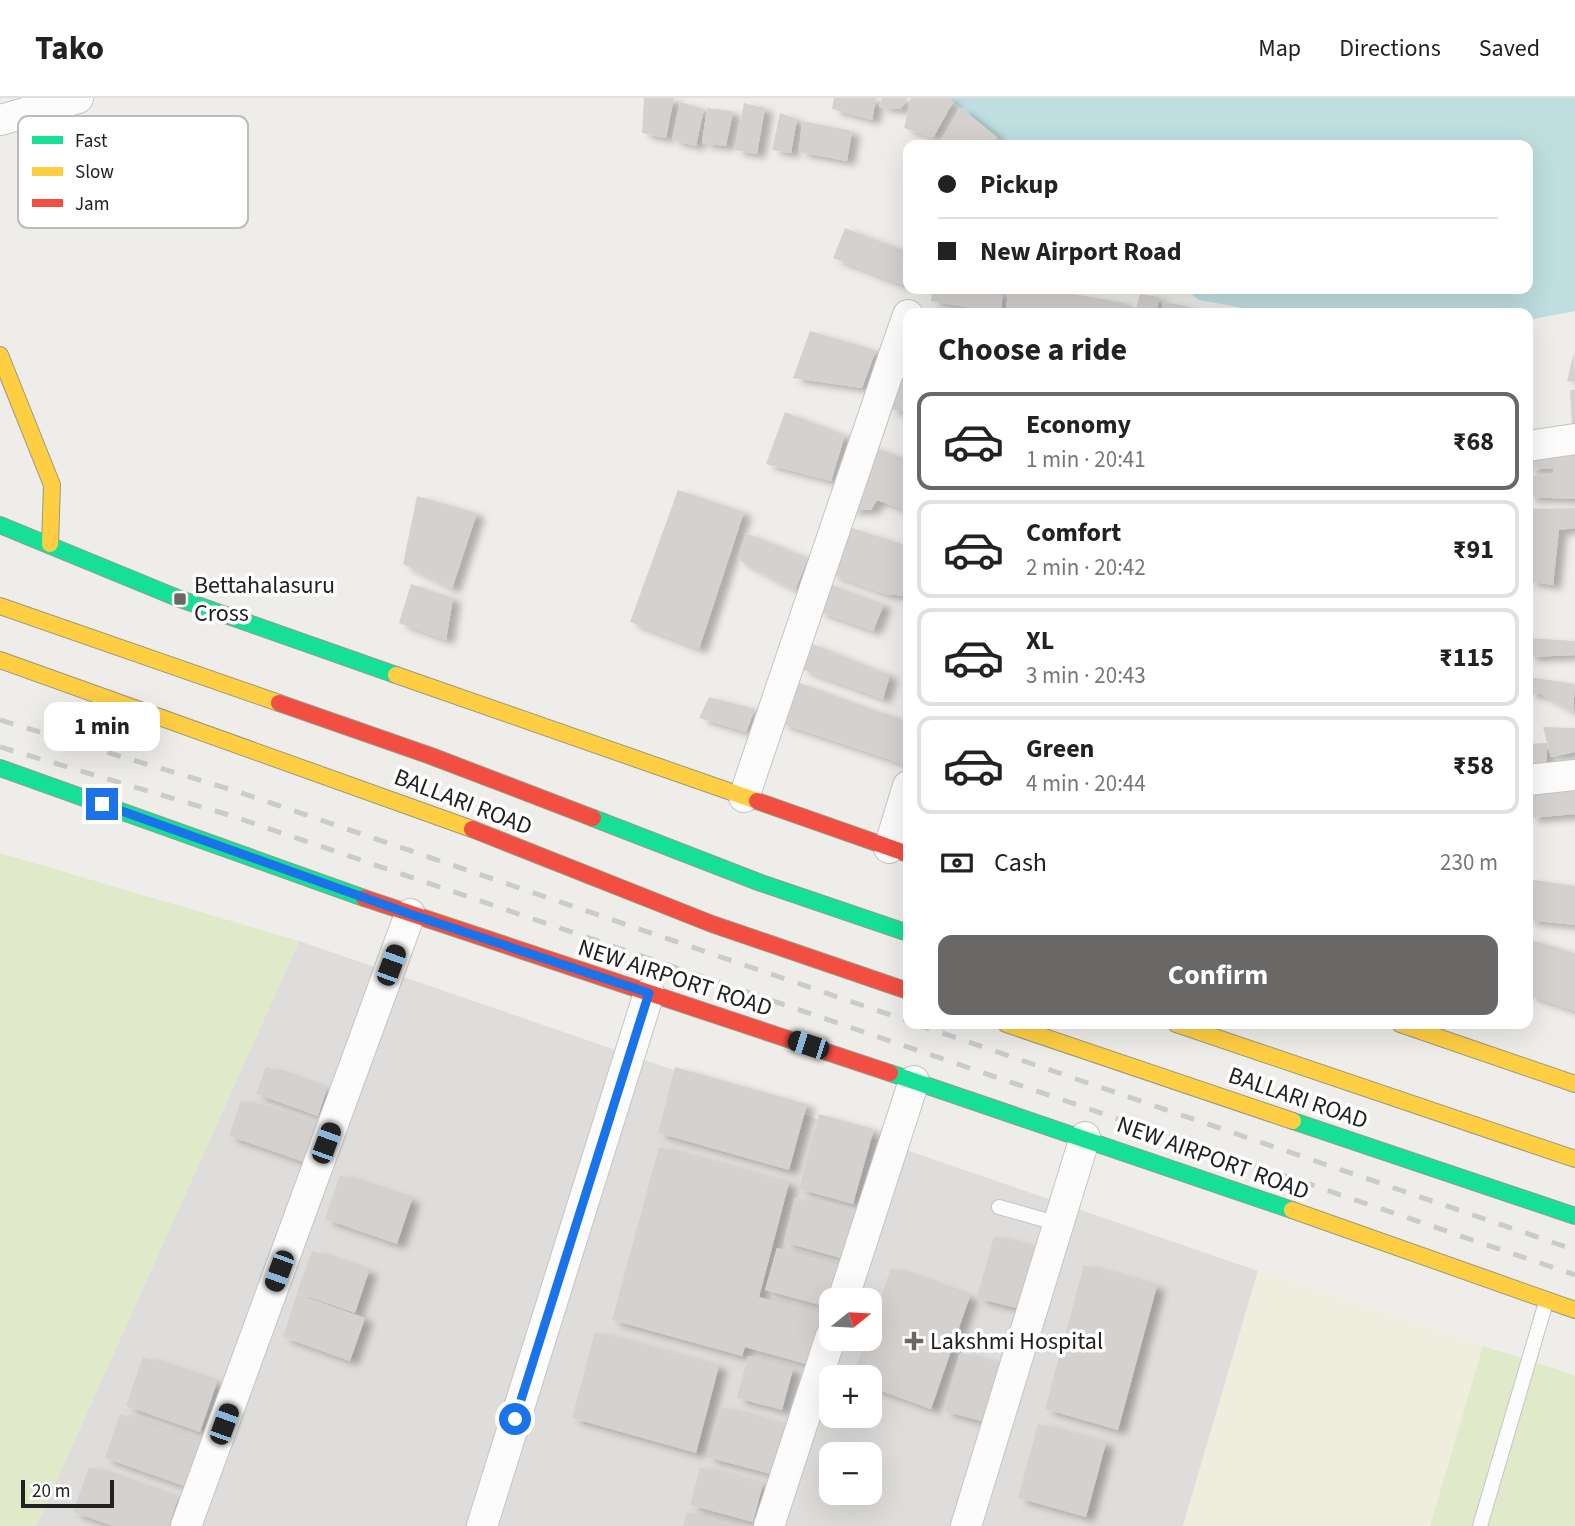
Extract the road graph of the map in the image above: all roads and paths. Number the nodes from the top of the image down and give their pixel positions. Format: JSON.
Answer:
{"nodes":[{"id":1,"x":78,"y":98,"type":"edge"},
{"id":2,"x":0,"y":120,"type":"edge"},
{"id":3,"x":0,"y":355,"type":"edge"},
{"id":4,"x":900,"y":361,"type":"edge"},
{"id":5,"x":1575,"y":439,"type":"edge"},
{"id":6,"x":1533,"y":445,"type":"edge"},
{"id":7,"x":0,"y":525,"type":"edge"},
{"id":8,"x":50,"y":544,"type":"junction"},
{"id":9,"x":0,"y":606,"type":"edge"},
{"id":10,"x":0,"y":660,"type":"edge"},
{"id":11,"x":0,"y":768,"type":"edge"},
{"id":12,"x":1575,"y":775,"type":"edge"},
{"id":13,"x":1533,"y":779,"type":"edge"},
{"id":14,"x":744,"y":797,"type":"junction"},
{"id":15,"x":903,"y":822,"type":"edge"},
{"id":16,"x":899,"y":851,"type":"edge"},
{"id":17,"x":410,"y":914,"type":"junction"},
{"id":18,"x":903,"y":931,"type":"edge"},
{"id":19,"x":903,"y":989,"type":"edge"},
{"id":20,"x":649,"y":993,"type":"junction"},
{"id":21,"x":1021,"y":1029,"type":"edge"},
{"id":22,"x":1192,"y":1029,"type":"edge"},
{"id":23,"x":1414,"y":1029,"type":"edge"},
{"id":24,"x":914,"y":1081,"type":"junction"},
{"id":25,"x":1575,"y":1084,"type":"edge"},
{"id":26,"x":1085,"y":1137,"type":"junction"},
{"id":27,"x":1575,"y":1159,"type":"edge"},
{"id":28,"x":999,"y":1207,"type":"dead end"},
{"id":29,"x":1575,"y":1216,"type":"edge"},
{"id":30,"x":1059,"y":1224,"type":"junction"},
{"id":31,"x":847,"y":1288,"type":"edge"},
{"id":32,"x":1547,"y":1301,"type":"junction"},
{"id":33,"x":1575,"y":1310,"type":"edge"},
{"id":34,"x":826,"y":1351,"type":"edge"},
{"id":35,"x":186,"y":1526,"type":"edge"},
{"id":36,"x":482,"y":1526,"type":"edge"},
{"id":37,"x":769,"y":1526,"type":"edge"},
{"id":38,"x":966,"y":1526,"type":"edge"},
{"id":39,"x":1480,"y":1526,"type":"edge"}],
"edges":[{"from":1,"to":2,"type":"street"},
{"from":3,"to":8,"type":"main road"},
{"from":4,"to":14,"type":"street"},
{"from":5,"to":6,"type":"street"},
{"from":7,"to":8,"type":"main road"},
{"from":8,"to":14,"type":"main road"},
{"from":9,"to":18,"type":"main road","name":"BALLARI ROAD"},
{"from":10,"to":19,"type":"main road","name":"BALLARI ROAD"},
{"from":11,"to":17,"type":"main road","name":"NEW AIRPORT ROAD"},
{"from":12,"to":13,"type":"street"},
{"from":14,"to":16,"type":"main road"},
{"from":15,"to":16,"type":"street"},
{"from":17,"to":20,"type":"main road","name":"NEW AIRPORT ROAD"},
{"from":17,"to":35,"type":"street"},
{"from":20,"to":24,"type":"main road","name":"NEW AIRPORT ROAD"},
{"from":20,"to":36,"type":"street"},
{"from":21,"to":29,"type":"main road","name":"BALLARI ROAD"},
{"from":22,"to":27,"type":"main road","name":"BALLARI ROAD"},
{"from":23,"to":25,"type":"main road"},
{"from":24,"to":26,"type":"main road","name":"NEW AIRPORT ROAD"},
{"from":24,"to":31,"type":"street"},
{"from":26,"to":30,"type":"street"},
{"from":26,"to":32,"type":"main road","name":"NEW AIRPORT ROAD"},
{"from":28,"to":30,"type":"lane"},
{"from":30,"to":38,"type":"street"},
{"from":32,"to":33,"type":"main road","name":"NEW AIRPORT ROAD"},
{"from":32,"to":39,"type":"lane"},
{"from":34,"to":37,"type":"street"}]}
